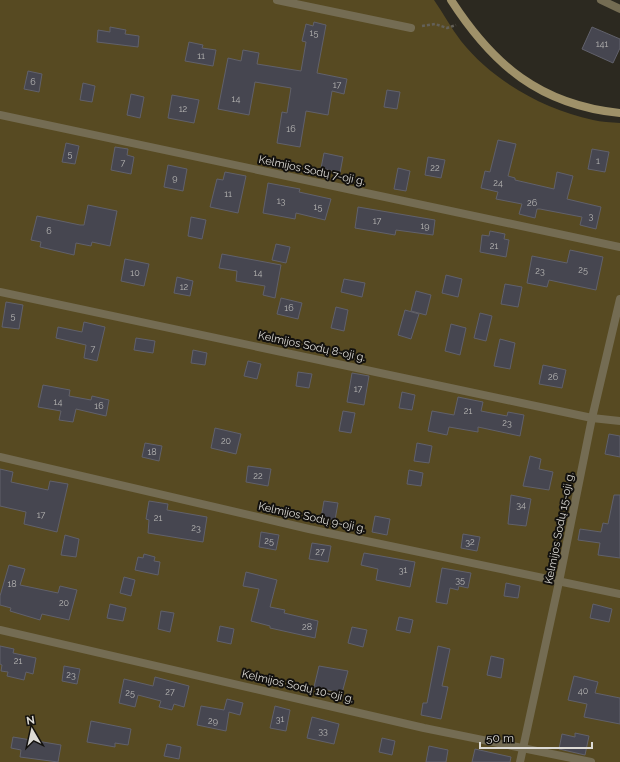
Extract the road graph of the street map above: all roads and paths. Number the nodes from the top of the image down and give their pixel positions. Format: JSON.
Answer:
{"nodes":[{"id":1,"x":277,"y":0,"type":"edge"},
{"id":2,"x":451,"y":0,"type":"edge"},
{"id":3,"x":601,"y":0,"type":"edge"},
{"id":4,"x":620,"y":9,"type":"edge"},
{"id":5,"x":466,"y":22,"type":"junction"},
{"id":6,"x":410,"y":28,"type":"joint"},
{"id":7,"x":620,"y":113,"type":"edge"},
{"id":8,"x":0,"y":115,"type":"edge"},
{"id":9,"x":620,"y":247,"type":"edge"},
{"id":10,"x":0,"y":292,"type":"edge"},
{"id":11,"x":620,"y":303,"type":"edge"},
{"id":12,"x":592,"y":418,"type":"junction"},
{"id":13,"x":620,"y":421,"type":"edge"},
{"id":14,"x":0,"y":457,"type":"edge"},
{"id":15,"x":559,"y":582,"type":"junction"},
{"id":16,"x":620,"y":594,"type":"edge"},
{"id":17,"x":0,"y":630,"type":"edge"},
{"id":18,"x":523,"y":747,"type":"junction"},
{"id":19,"x":520,"y":762,"type":"edge"},
{"id":20,"x":591,"y":762,"type":"edge"}],
"edges":[{"from":1,"to":6,"type":"street"},
{"from":2,"to":5,"type":"main road"},
{"from":3,"to":4,"type":"street"},
{"from":5,"to":6,"type":"path"},
{"from":5,"to":7,"type":"main road"},
{"from":8,"to":9,"type":"street","name":"Kelmijos Sodų 7-oji g."},
{"from":10,"to":12,"type":"street","name":"Kelmijos Sodų 8-oji g."},
{"from":11,"to":12,"type":"street","name":"Kelmijos Sodų 15-oji g."},
{"from":12,"to":13,"type":"street","name":"Kelmijos Sodų 8-oji g."},
{"from":12,"to":15,"type":"street","name":"Kelmijos Sodų 15-oji g."},
{"from":14,"to":15,"type":"street","name":"Kelmijos Sodų 9-oji g."},
{"from":15,"to":16,"type":"street","name":"Kelmijos Sodų 9-oji g."},
{"from":15,"to":18,"type":"street","name":"Kelmijos Sodų 15-oji g."},
{"from":17,"to":18,"type":"street","name":"Kelmijos Sodų 10-oji g."},
{"from":18,"to":19,"type":"street","name":"Kelmijos Sodų 15-oji g."},
{"from":18,"to":20,"type":"street","name":"Kelmijos Sodų 10-oji g."}]}
